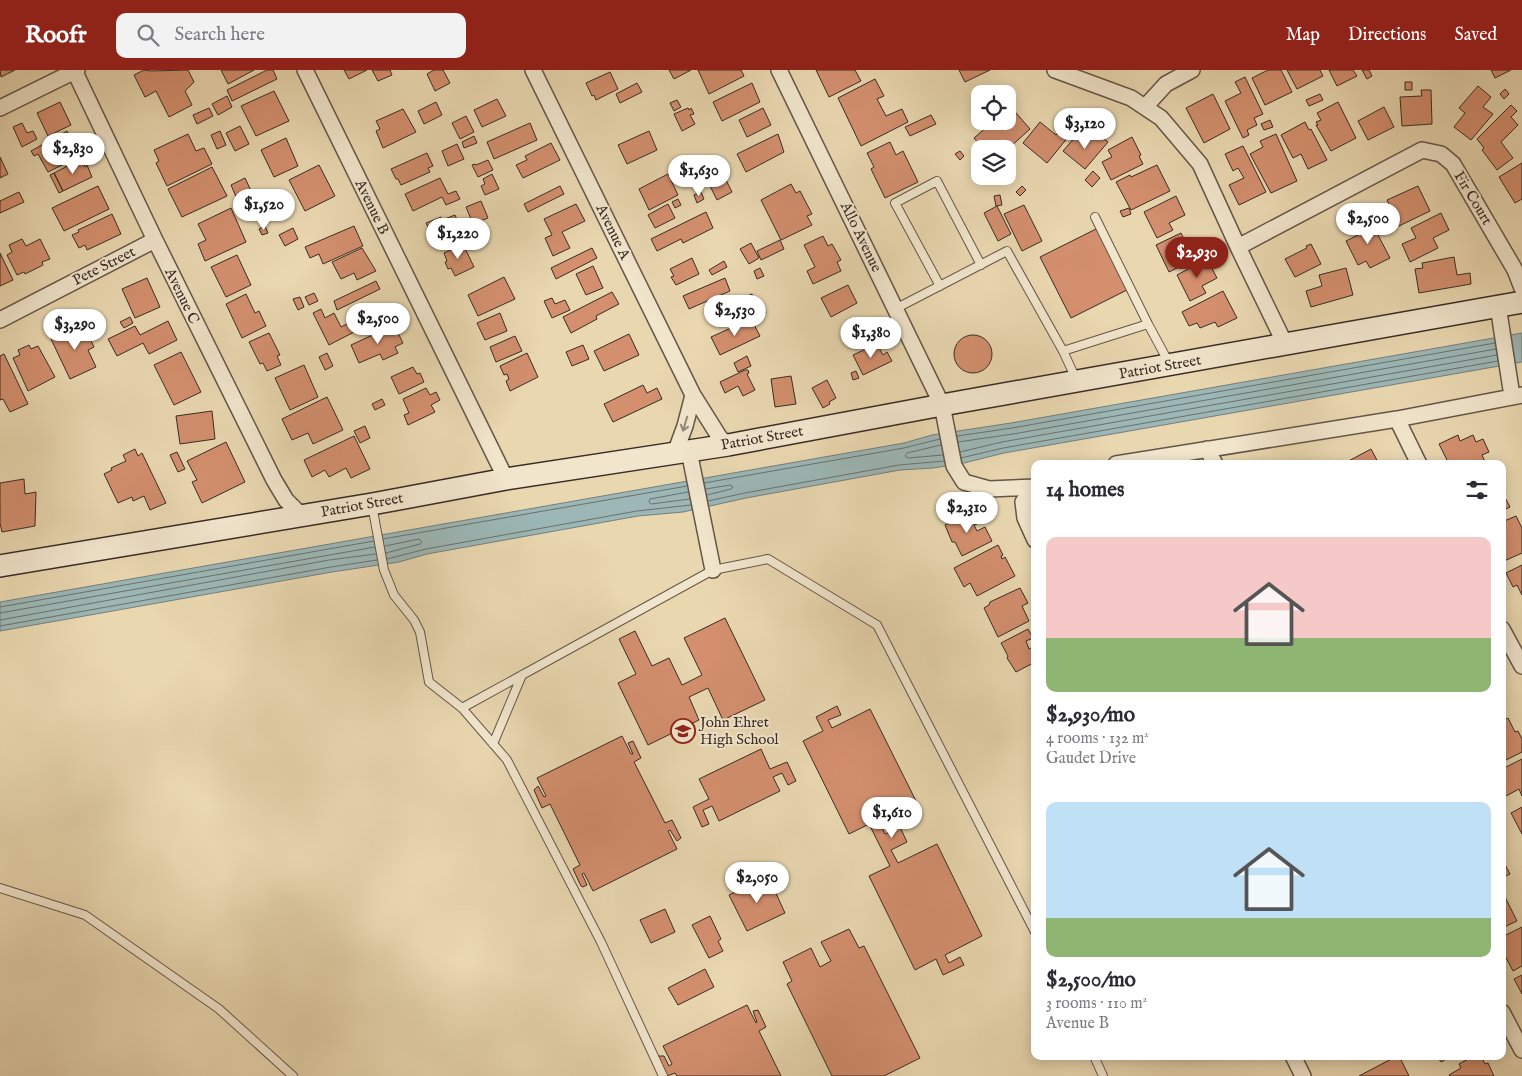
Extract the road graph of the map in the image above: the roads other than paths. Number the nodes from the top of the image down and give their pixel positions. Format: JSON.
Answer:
{"nodes":[{"id":1,"x":75,"y":70,"type":"edge"},
{"id":2,"x":305,"y":70,"type":"edge"},
{"id":3,"x":533,"y":70,"type":"edge"},
{"id":4,"x":779,"y":70,"type":"edge"},
{"id":5,"x":1055,"y":70,"type":"edge"},
{"id":6,"x":1192,"y":70,"type":"edge"},
{"id":7,"x":1145,"y":107,"type":"junction"},
{"id":8,"x":0,"y":108,"type":"edge"},
{"id":9,"x":1095,"y":217,"type":"dead end"},
{"id":10,"x":155,"y":240,"type":"junction"},
{"id":11,"x":1238,"y":247,"type":"junction"},
{"id":12,"x":981,"y":264,"type":"junction"},
{"id":13,"x":940,"y":286,"type":"junction"},
{"id":14,"x":1522,"y":288,"type":"edge"},
{"id":15,"x":1522,"y":302,"type":"edge"},
{"id":16,"x":895,"y":308,"type":"junction"},
{"id":17,"x":1499,"y":312,"type":"junction"},
{"id":18,"x":0,"y":320,"type":"edge"},
{"id":19,"x":1148,"y":324,"type":"junction"},
{"id":20,"x":1285,"y":344,"type":"junction"},
{"id":21,"x":1063,"y":350,"type":"junction"},
{"id":22,"x":1170,"y":365,"type":"junction"},
{"id":23,"x":1077,"y":381,"type":"junction"},
{"id":24,"x":693,"y":395,"type":"junction"},
{"id":25,"x":1517,"y":396,"type":"edge"},
{"id":26,"x":944,"y":415,"type":"junction"},
{"id":27,"x":1397,"y":419,"type":"junction"},
{"id":28,"x":728,"y":445,"type":"junction"},
{"id":29,"x":1207,"y":449,"type":"junction"},
{"id":30,"x":686,"y":457,"type":"junction"},
{"id":31,"x":1140,"y":460,"type":"edge"},
{"id":32,"x":1213,"y":460,"type":"edge"},
{"id":33,"x":1417,"y":460,"type":"edge"},
{"id":34,"x":506,"y":479,"type":"junction"},
{"id":35,"x":1031,"y":487,"type":"edge"},
{"id":36,"x":1031,"y":492,"type":"edge"},
{"id":37,"x":374,"y":513,"type":"junction"},
{"id":38,"x":301,"y":516,"type":"junction"},
{"id":39,"x":1031,"y":531,"type":"edge"},
{"id":40,"x":0,"y":566,"type":"edge"},
{"id":41,"x":712,"y":570,"type":"junction"},
{"id":42,"x":1506,"y":636,"type":"edge"},
{"id":43,"x":1522,"y":666,"type":"edge"},
{"id":44,"x":522,"y":675,"type":"junction"},
{"id":45,"x":462,"y":708,"type":"junction"},
{"id":46,"x":493,"y":744,"type":"junction"},
{"id":47,"x":0,"y":888,"type":"edge"},
{"id":48,"x":1031,"y":924,"type":"edge"},
{"id":49,"x":1506,"y":1020,"type":"edge"},
{"id":50,"x":1522,"y":1050,"type":"edge"},
{"id":51,"x":1096,"y":1060,"type":"edge"},
{"id":52,"x":1295,"y":1060,"type":"edge"},
{"id":53,"x":293,"y":1076,"type":"edge"},
{"id":54,"x":663,"y":1076,"type":"edge"},
{"id":55,"x":1103,"y":1076,"type":"edge"},
{"id":56,"x":1303,"y":1076,"type":"edge"}],
"edges":[{"from":1,"to":8,"type":"street"},
{"from":1,"to":10,"type":"street","name":"Avenue C"},
{"from":2,"to":34,"type":"street","name":"Avenue B"},
{"from":3,"to":24,"type":"street","name":"Avenue A"},
{"from":4,"to":16,"type":"street","name":"Allo Avenue"},
{"from":5,"to":7,"type":"street"},
{"from":6,"to":7,"type":"street"},
{"from":7,"to":11,"type":"street"},
{"from":9,"to":19,"type":"lane"},
{"from":10,"to":18,"type":"street","name":"Pete Street"},
{"from":10,"to":38,"type":"street","name":"Avenue C"},
{"from":11,"to":14,"type":"street","name":"Fir Court"},
{"from":11,"to":20,"type":"street"},
{"from":12,"to":13,"type":"lane"},
{"from":12,"to":13,"type":"lane"},
{"from":12,"to":21,"type":"lane"},
{"from":13,"to":16,"type":"lane"},
{"from":15,"to":17,"type":"main road","name":"Patriot Street"},
{"from":16,"to":26,"type":"street","name":"Allo Avenue"},
{"from":17,"to":20,"type":"main road","name":"Patriot Street"},
{"from":17,"to":25,"type":"street"},
{"from":19,"to":21,"type":"lane"},
{"from":19,"to":22,"type":"lane"},
{"from":20,"to":22,"type":"main road","name":"Patriot Street"},
{"from":21,"to":23,"type":"lane"},
{"from":22,"to":23,"type":"main road","name":"Patriot Street"},
{"from":23,"to":26,"type":"main road","name":"Patriot Street"},
{"from":24,"to":28,"type":"street","name":"Avenue A"},
{"from":24,"to":30,"type":"street","one_way":true},
{"from":25,"to":27,"type":"street"},
{"from":26,"to":28,"type":"main road","name":"Patriot Street"},
{"from":26,"to":35,"type":"street","name":"Allo Avenue"},
{"from":27,"to":29,"type":"street"},
{"from":27,"to":33,"type":"street"},
{"from":28,"to":30,"type":"main road","name":"Patriot Street"},
{"from":29,"to":31,"type":"street"},
{"from":29,"to":32,"type":"street"},
{"from":30,"to":34,"type":"main road","name":"Patriot Street"},
{"from":30,"to":41,"type":"street"},
{"from":34,"to":37,"type":"main road","name":"Patriot Street"},
{"from":36,"to":39,"type":"street"},
{"from":37,"to":38,"type":"main road","name":"Patriot Street"},
{"from":37,"to":45,"type":"lane"},
{"from":38,"to":40,"type":"main road","name":"Patriot Street"},
{"from":41,"to":44,"type":"lane"},
{"from":41,"to":48,"type":"lane"},
{"from":42,"to":43,"type":"street"},
{"from":44,"to":45,"type":"lane"},
{"from":44,"to":46,"type":"lane"},
{"from":45,"to":46,"type":"lane"},
{"from":46,"to":54,"type":"lane"},
{"from":47,"to":53,"type":"lane"},
{"from":49,"to":50,"type":"street"},
{"from":51,"to":55,"type":"lane"},
{"from":52,"to":56,"type":"street"}]}
